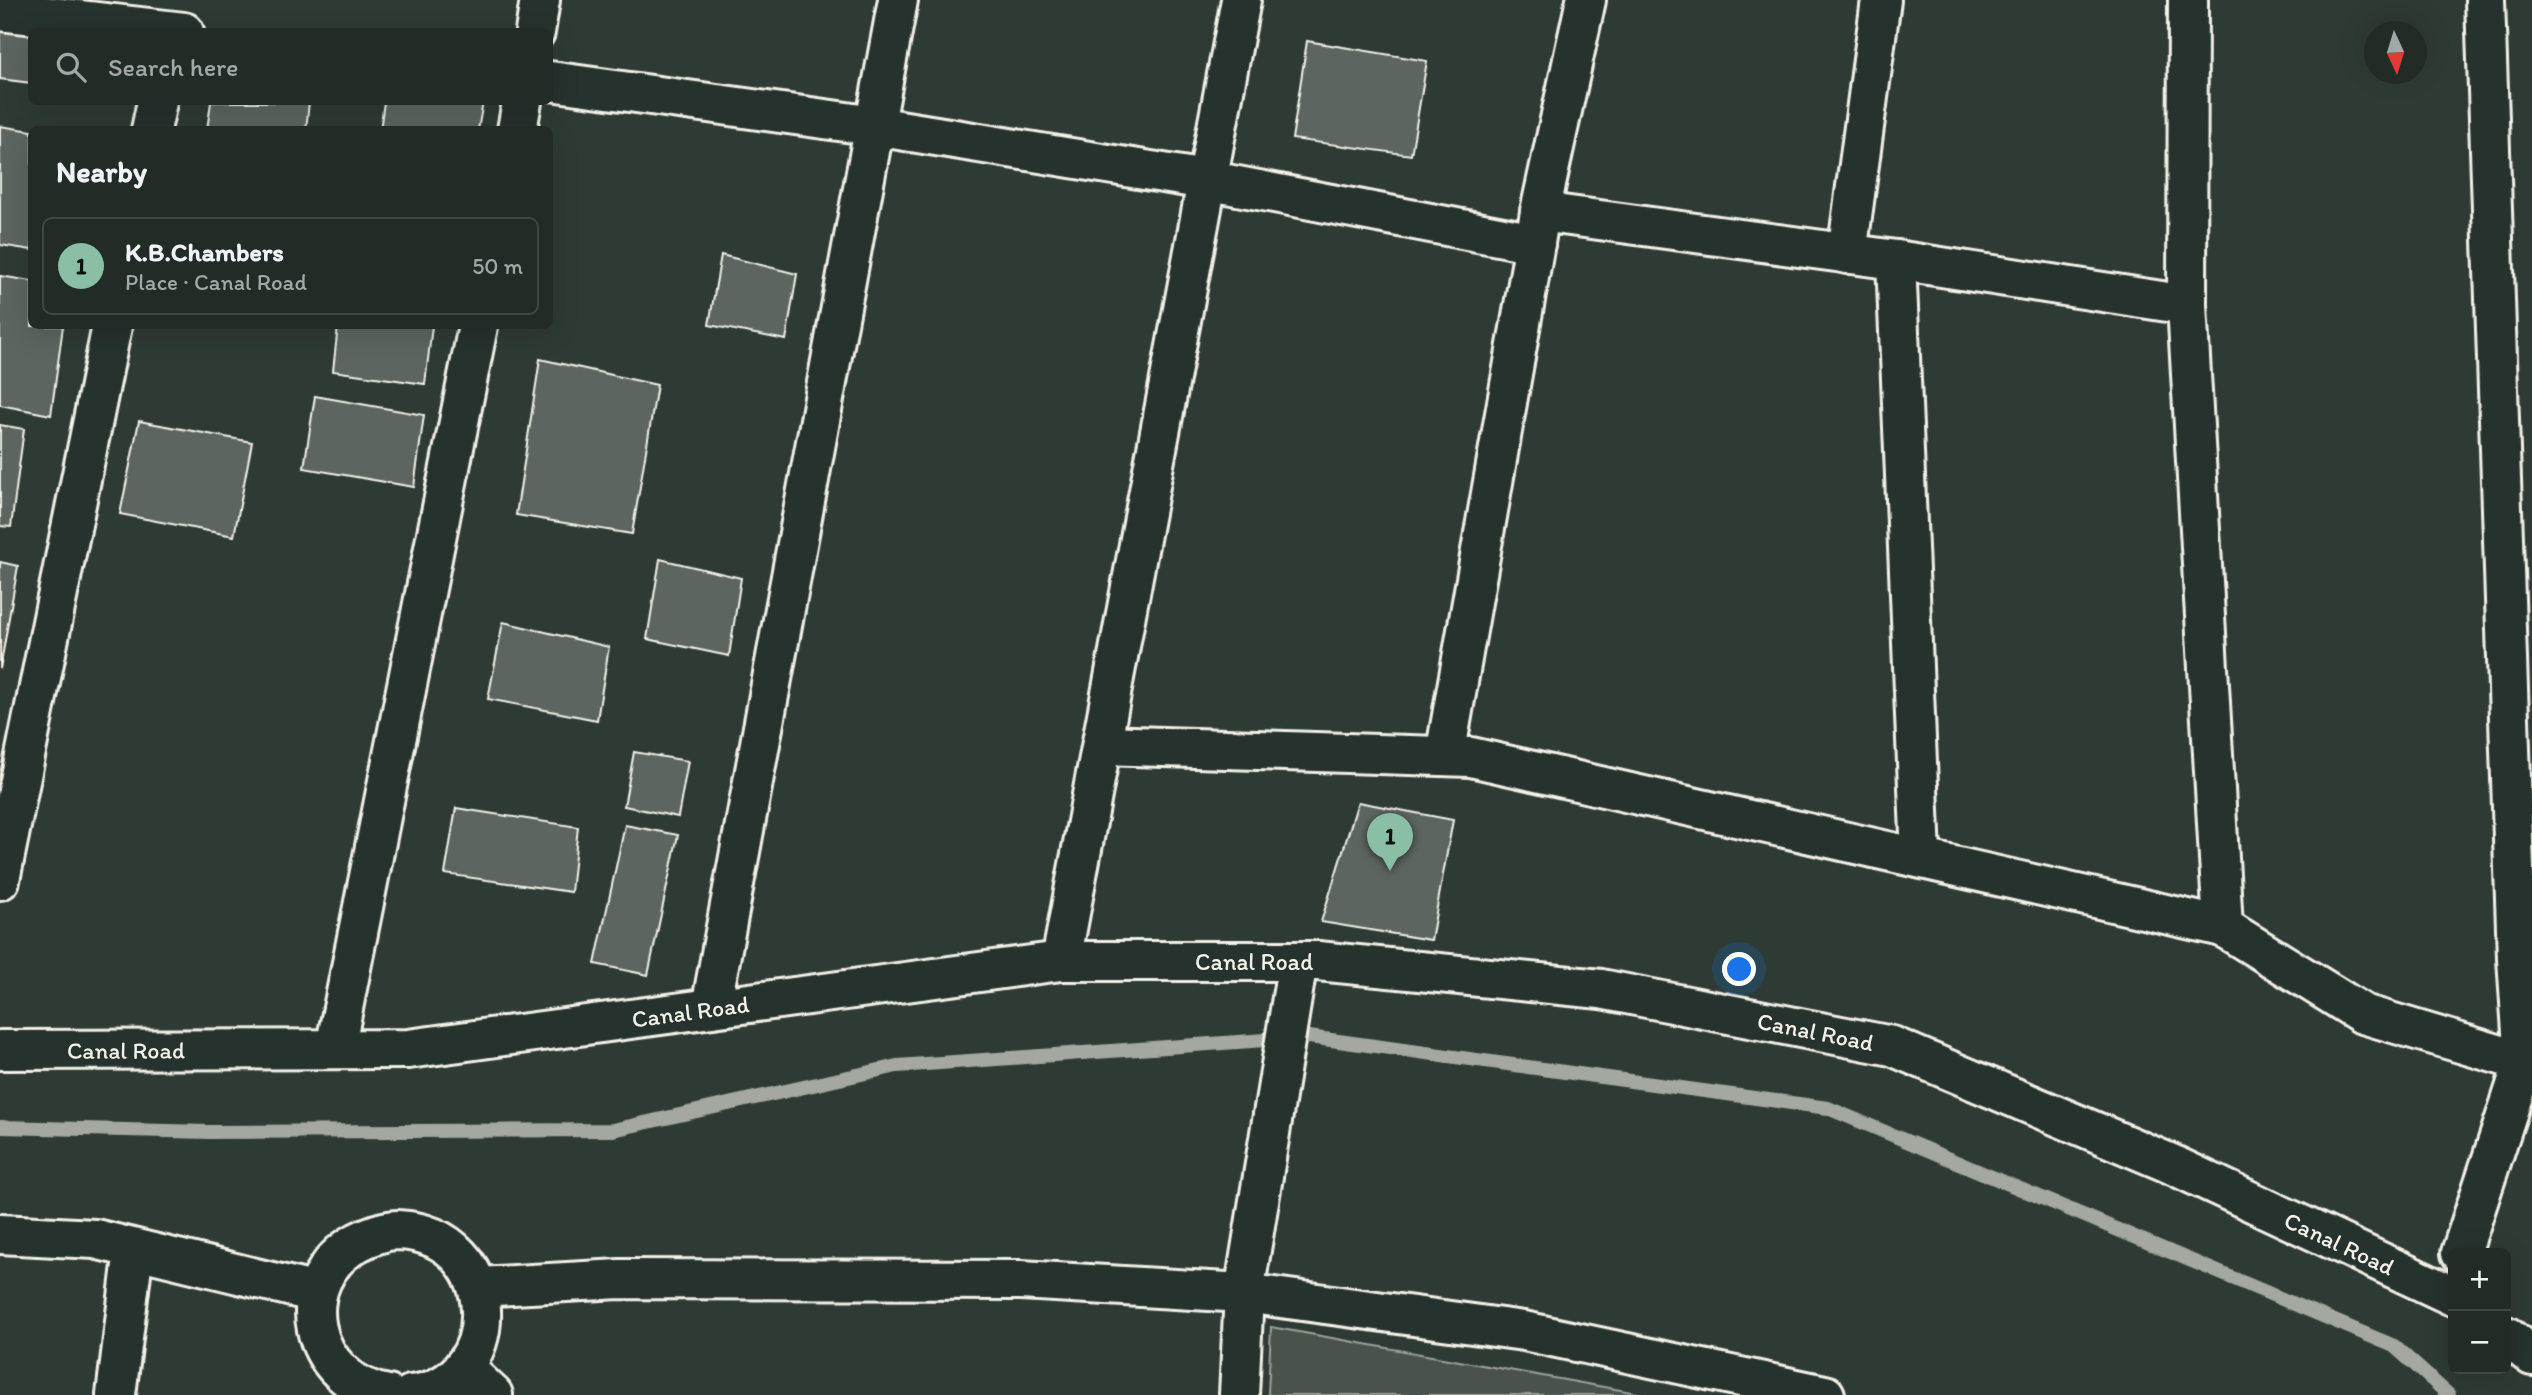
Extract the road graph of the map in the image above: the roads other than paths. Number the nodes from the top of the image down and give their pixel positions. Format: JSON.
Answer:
{"nodes":[{"id":1,"x":540,"y":0,"type":"edge"},
{"id":2,"x":898,"y":0,"type":"edge"},
{"id":3,"x":1241,"y":0,"type":"edge"},
{"id":4,"x":1586,"y":0,"type":"edge"},
{"id":5,"x":1881,"y":0,"type":"edge"},
{"id":6,"x":2188,"y":0,"type":"edge"},
{"id":7,"x":2485,"y":0,"type":"edge"},
{"id":8,"x":0,"y":11,"type":"edge"},
{"id":9,"x":175,"y":23,"type":"edge"},
{"id":10,"x":535,"y":28,"type":"edge"},
{"id":11,"x":553,"y":81,"type":"edge"},
{"id":12,"x":156,"y":105,"type":"edge"},
{"id":13,"x":521,"y":105,"type":"edge"},
{"id":14,"x":152,"y":126,"type":"edge"},
{"id":15,"x":518,"y":126,"type":"edge"},
{"id":16,"x":875,"y":126,"type":"junction"},
{"id":17,"x":1206,"y":180,"type":"junction"},
{"id":18,"x":1538,"y":227,"type":"junction"},
{"id":19,"x":1847,"y":254,"type":"junction"},
{"id":20,"x":1896,"y":260,"type":"junction"},
{"id":21,"x":2187,"y":305,"type":"junction"},
{"id":22,"x":111,"y":329,"type":"edge"},
{"id":23,"x":477,"y":329,"type":"edge"},
{"id":24,"x":1102,"y":745,"type":"junction"},
{"id":25,"x":1445,"y":755,"type":"junction"},
{"id":26,"x":1921,"y":858,"type":"junction"},
{"id":27,"x":0,"y":880,"type":"edge"},
{"id":28,"x":2223,"y":927,"type":"junction"},
{"id":29,"x":1061,"y":961,"type":"junction"},
{"id":30,"x":1298,"y":961,"type":"junction"},
{"id":31,"x":711,"y":1008,"type":"junction"},
{"id":32,"x":335,"y":1049,"type":"junction"},
{"id":33,"x":0,"y":1050,"type":"edge"},
{"id":34,"x":2524,"y":1062,"type":"junction"},
{"id":35,"x":0,"y":1234,"type":"edge"},
{"id":36,"x":2463,"y":1248,"type":"edge"},
{"id":37,"x":134,"y":1249,"type":"junction"},
{"id":38,"x":479,"y":1287,"type":"junction"},
{"id":39,"x":2448,"y":1287,"type":"edge"},
{"id":40,"x":317,"y":1293,"type":"junction"},
{"id":41,"x":1244,"y":1293,"type":"junction"},
{"id":42,"x":2511,"y":1340,"type":"edge"},
{"id":43,"x":2532,"y":1356,"type":"edge"},
{"id":44,"x":463,"y":1367,"type":"junction"},
{"id":45,"x":376,"y":1394,"type":"edge"},
{"id":46,"x":116,"y":1395,"type":"edge"},
{"id":47,"x":411,"y":1395,"type":"edge"},
{"id":48,"x":493,"y":1395,"type":"edge"},
{"id":49,"x":1239,"y":1395,"type":"edge"},
{"id":50,"x":1825,"y":1395,"type":"edge"}],
"edges":[{"from":1,"to":10,"type":"street"},
{"from":2,"to":16,"type":"street"},
{"from":3,"to":17,"type":"street"},
{"from":4,"to":18,"type":"street"},
{"from":5,"to":19,"type":"street"},
{"from":6,"to":21,"type":"street"},
{"from":7,"to":34,"type":"street"},
{"from":8,"to":9,"type":"street"},
{"from":11,"to":16,"type":"street"},
{"from":12,"to":14,"type":"street"},
{"from":13,"to":15,"type":"street"},
{"from":16,"to":17,"type":"street"},
{"from":16,"to":31,"type":"street"},
{"from":17,"to":18,"type":"street"},
{"from":17,"to":24,"type":"street"},
{"from":18,"to":19,"type":"street"},
{"from":18,"to":25,"type":"street"},
{"from":19,"to":20,"type":"street"},
{"from":20,"to":21,"type":"street"},
{"from":20,"to":26,"type":"street"},
{"from":21,"to":28,"type":"street"},
{"from":22,"to":27,"type":"street"},
{"from":23,"to":32,"type":"street"},
{"from":24,"to":25,"type":"street"},
{"from":24,"to":29,"type":"street"},
{"from":25,"to":26,"type":"street"},
{"from":26,"to":28,"type":"street"},
{"from":28,"to":34,"type":"street"},
{"from":29,"to":30,"type":"street","name":"Canal Road"},
{"from":29,"to":31,"type":"street","name":"Canal Road"},
{"from":30,"to":39,"type":"street","name":"Canal Road"},
{"from":30,"to":41,"type":"street"},
{"from":31,"to":32,"type":"street","name":"Canal Road"},
{"from":32,"to":33,"type":"street","name":"Canal Road"},
{"from":34,"to":36,"type":"street"},
{"from":35,"to":37,"type":"street"},
{"from":37,"to":40,"type":"street"},
{"from":37,"to":46,"type":"street"},
{"from":38,"to":40,"type":"street"},
{"from":38,"to":41,"type":"street"},
{"from":38,"to":44,"type":"street"},
{"from":40,"to":45,"type":"street"},
{"from":41,"to":49,"type":"street"},
{"from":41,"to":50,"type":"street"},
{"from":42,"to":43,"type":"street"},
{"from":44,"to":47,"type":"street"},
{"from":44,"to":48,"type":"street"}]}
